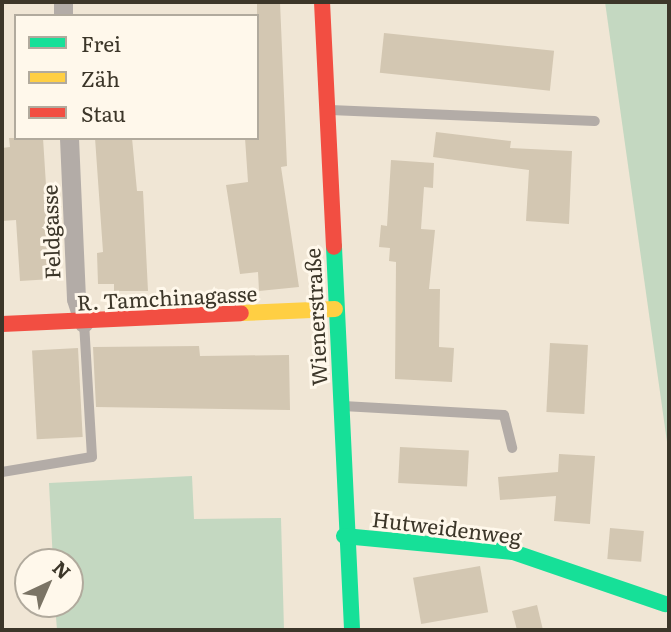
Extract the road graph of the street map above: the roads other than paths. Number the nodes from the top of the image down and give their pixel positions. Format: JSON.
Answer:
{"nodes":[{"id":1,"x":323,"y":2,"type":"edge"},
{"id":2,"x":327,"y":110,"type":"junction"},
{"id":3,"x":595,"y":121,"type":"dead end"},
{"id":4,"x":69,"y":140,"type":"edge"},
{"id":5,"x":335,"y":309,"type":"junction"},
{"id":6,"x":84,"y":323,"type":"junction"},
{"id":7,"x":2,"y":324,"type":"edge"},
{"id":8,"x":340,"y":406,"type":"junction"},
{"id":9,"x":512,"y":448,"type":"dead end"},
{"id":10,"x":2,"y":472,"type":"edge"},
{"id":11,"x":344,"y":536,"type":"junction"},
{"id":12,"x":664,"y":604,"type":"dead end"},
{"id":13,"x":352,"y":630,"type":"edge"}],
"edges":[{"from":1,"to":2,"type":"street","name":"Wienerstraße"},
{"from":2,"to":3,"type":"lane"},
{"from":2,"to":5,"type":"street","name":"Wienerstraße"},
{"from":4,"to":6,"type":"street","name":"Feldgasse"},
{"from":5,"to":6,"type":"street","name":"R. Tamchinagasse"},
{"from":5,"to":8,"type":"street","name":"Wienerstraße"},
{"from":6,"to":7,"type":"street","name":"R. Tamchinagasse"},
{"from":6,"to":10,"type":"lane"},
{"from":8,"to":9,"type":"lane"},
{"from":8,"to":11,"type":"street","name":"Wienerstraße"},
{"from":11,"to":12,"type":"street","name":"Hutweidenweg"},
{"from":11,"to":13,"type":"street","name":"Wienerstraße"}]}
